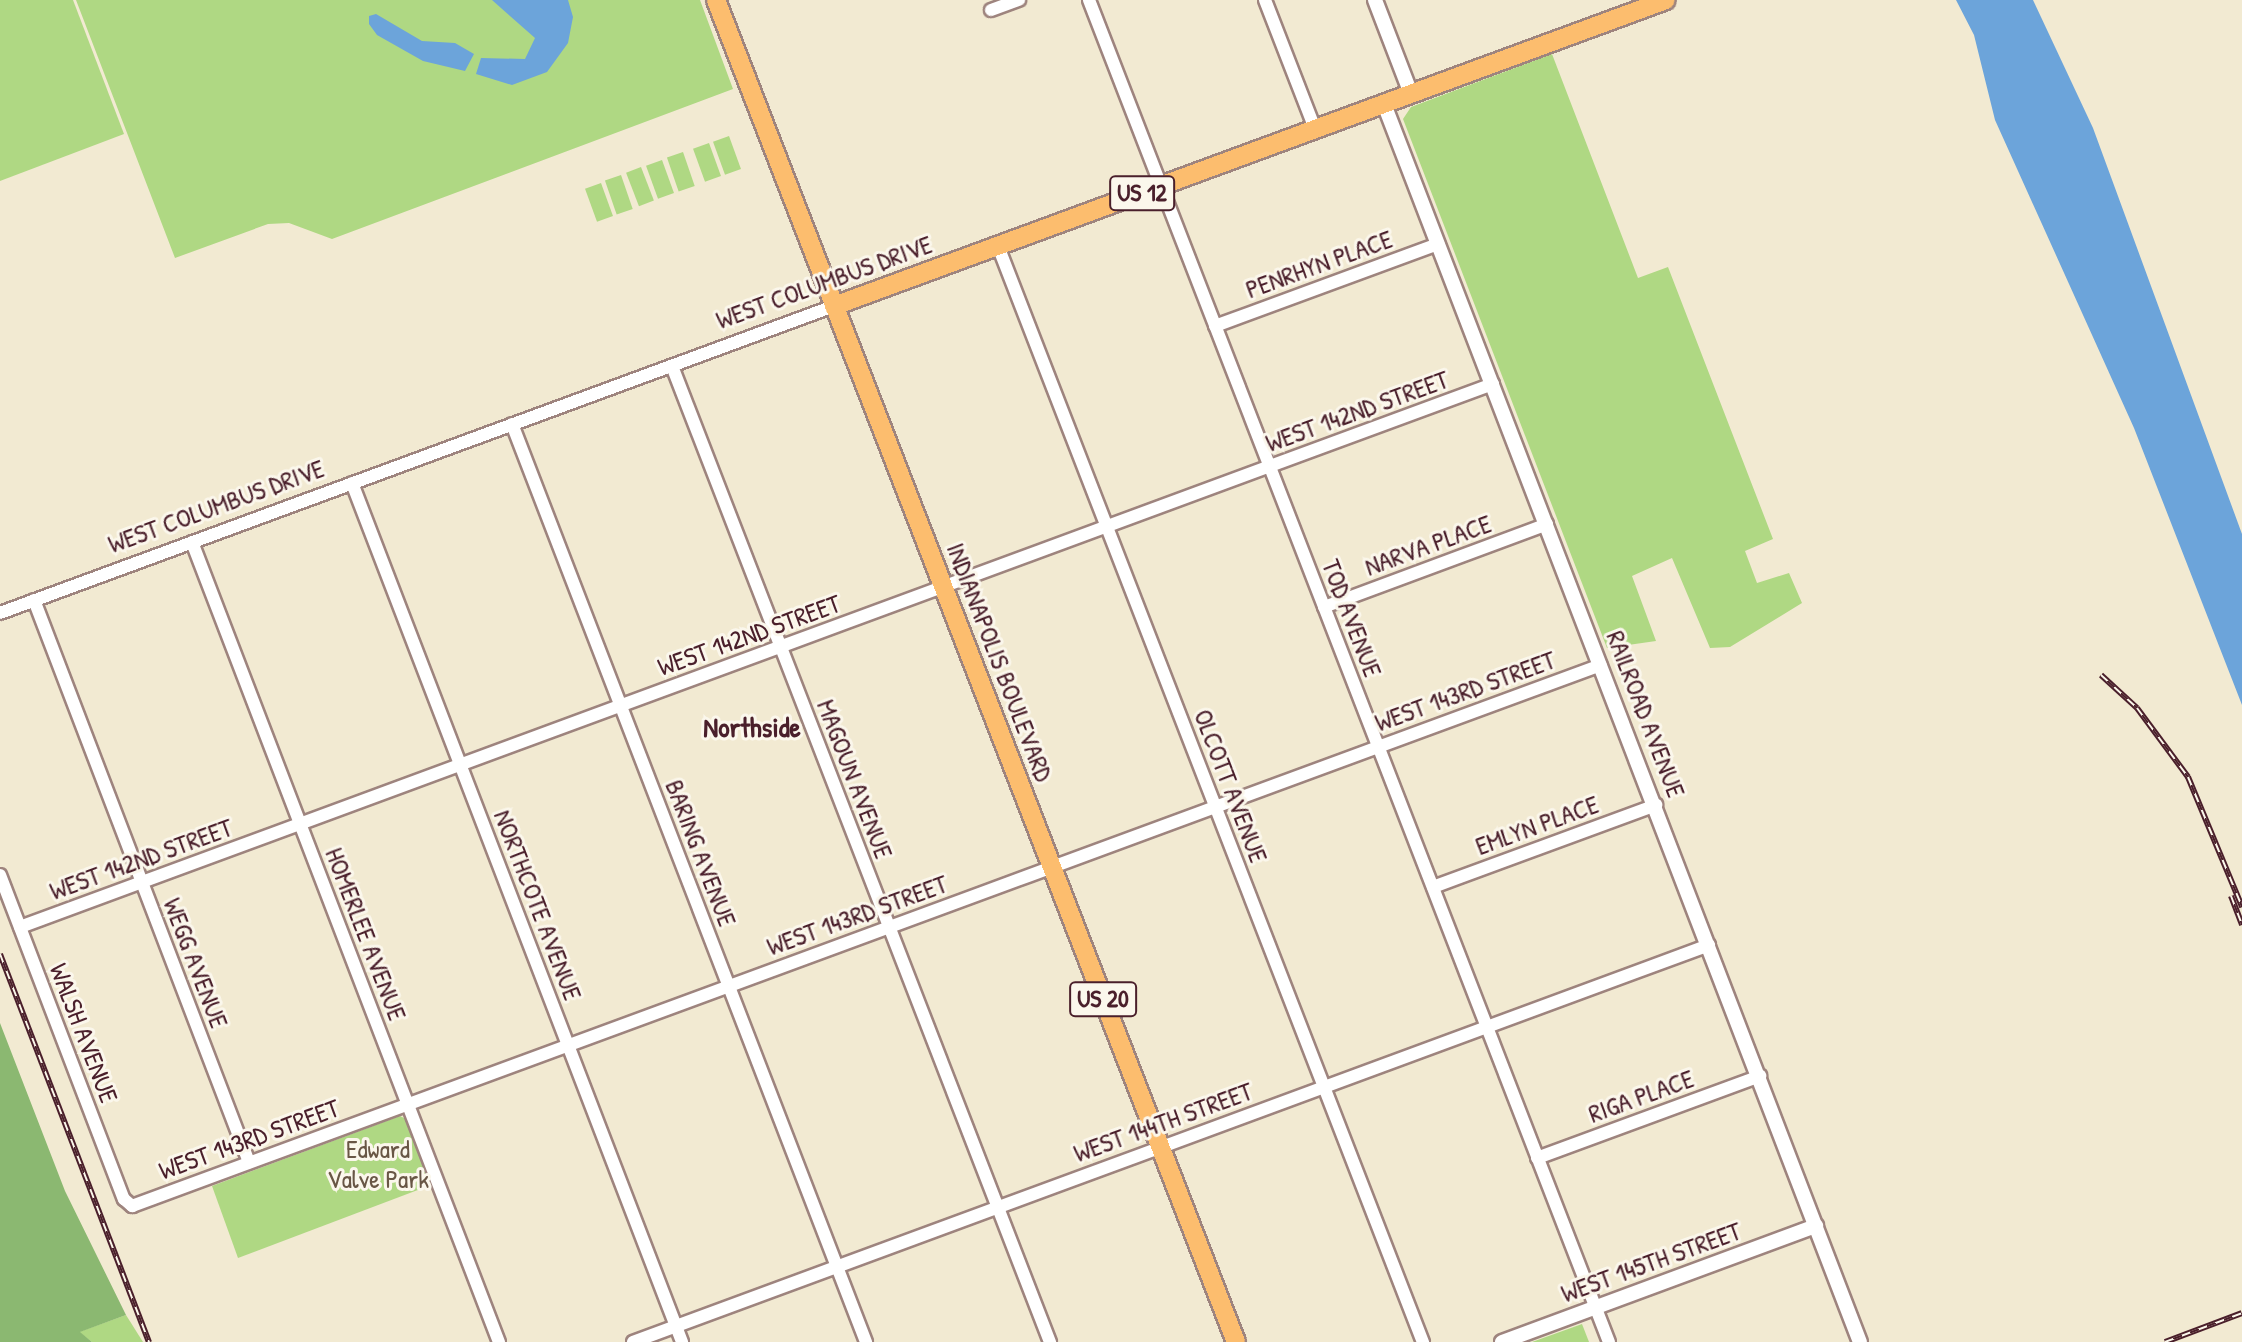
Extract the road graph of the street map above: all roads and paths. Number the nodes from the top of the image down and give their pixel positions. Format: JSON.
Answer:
{"nodes":[{"id":1,"x":716,"y":0,"type":"edge"},
{"id":2,"x":1019,"y":0,"type":"edge"},
{"id":3,"x":1089,"y":0,"type":"edge"},
{"id":4,"x":1265,"y":0,"type":"edge"},
{"id":5,"x":1375,"y":0,"type":"edge"},
{"id":6,"x":1666,"y":0,"type":"edge"},
{"id":7,"x":991,"y":10,"type":"dead end"},
{"id":8,"x":1411,"y":94,"type":"junction"},
{"id":9,"x":1384,"y":104,"type":"junction"},
{"id":10,"x":1315,"y":129,"type":"junction"},
{"id":11,"x":1161,"y":186,"type":"junction"},
{"id":12,"x":1438,"y":244,"type":"junction"},
{"id":13,"x":998,"y":246,"type":"junction"},
{"id":14,"x":834,"y":306,"type":"junction"},
{"id":15,"x":1215,"y":326,"type":"junction"},
{"id":16,"x":672,"y":366,"type":"junction"},
{"id":17,"x":1493,"y":384,"type":"junction"},
{"id":18,"x":512,"y":424,"type":"junction"},
{"id":19,"x":1270,"y":466,"type":"junction"},
{"id":20,"x":352,"y":483,"type":"junction"},
{"id":21,"x":1547,"y":524,"type":"junction"},
{"id":22,"x":1107,"y":526,"type":"junction"},
{"id":23,"x":192,"y":542,"type":"junction"},
{"id":24,"x":943,"y":586,"type":"junction"},
{"id":25,"x":34,"y":600,"type":"junction"},
{"id":26,"x":1324,"y":607,"type":"junction"},
{"id":27,"x":0,"y":613,"type":"edge"},
{"id":28,"x":781,"y":647,"type":"junction"},
{"id":29,"x":1601,"y":665,"type":"junction"},
{"id":30,"x":620,"y":705,"type":"junction"},
{"id":31,"x":1378,"y":747,"type":"junction"},
{"id":32,"x":460,"y":765,"type":"junction"},
{"id":33,"x":1656,"y":805,"type":"junction"},
{"id":34,"x":1216,"y":806,"type":"junction"},
{"id":35,"x":300,"y":824,"type":"junction"},
{"id":36,"x":1052,"y":867,"type":"junction"},
{"id":37,"x":0,"y":875,"type":"edge"},
{"id":38,"x":141,"y":882,"type":"junction"},
{"id":39,"x":1433,"y":887,"type":"junction"},
{"id":40,"x":20,"y":927,"type":"junction"},
{"id":41,"x":889,"y":927,"type":"junction"},
{"id":42,"x":1709,"y":945,"type":"junction"},
{"id":43,"x":728,"y":986,"type":"junction"},
{"id":44,"x":1486,"y":1027,"type":"junction"},
{"id":45,"x":568,"y":1045,"type":"junction"},
{"id":46,"x":1760,"y":1076,"type":"junction"},
{"id":47,"x":1324,"y":1087,"type":"junction"},
{"id":48,"x":407,"y":1104,"type":"junction"},
{"id":49,"x":1160,"y":1147,"type":"junction"},
{"id":50,"x":1537,"y":1158,"type":"junction"},
{"id":51,"x":249,"y":1162,"type":"junction"},
{"id":52,"x":128,"y":1206,"type":"joint"},
{"id":53,"x":997,"y":1207,"type":"junction"},
{"id":54,"x":1816,"y":1226,"type":"junction"},
{"id":55,"x":837,"y":1267,"type":"junction"},
{"id":56,"x":1595,"y":1308,"type":"junction"},
{"id":57,"x":676,"y":1326,"type":"junction"},
{"id":58,"x":499,"y":1342,"type":"edge"},
{"id":59,"x":633,"y":1342,"type":"edge"},
{"id":60,"x":682,"y":1342,"type":"edge"},
{"id":61,"x":866,"y":1342,"type":"edge"},
{"id":62,"x":1050,"y":1342,"type":"edge"},
{"id":63,"x":1236,"y":1342,"type":"edge"},
{"id":64,"x":1423,"y":1342,"type":"edge"},
{"id":65,"x":1502,"y":1342,"type":"edge"},
{"id":66,"x":1609,"y":1342,"type":"edge"},
{"id":67,"x":1860,"y":1342,"type":"edge"}],
"edges":[{"from":1,"to":14,"type":"main road","name":"INDIANAPOLIS BOULEVARD"},
{"from":2,"to":7,"type":"street"},
{"from":3,"to":11,"type":"street","name":"TOD AVENUE"},
{"from":4,"to":10,"type":"street"},
{"from":5,"to":8,"type":"street"},
{"from":6,"to":8,"type":"main road","name":"WEST COLUMBUS DRIVE","number":"US 12"},
{"from":8,"to":9,"type":"main road","name":"WEST COLUMBUS DRIVE","number":"US 12"},
{"from":9,"to":10,"type":"main road","name":"WEST COLUMBUS DRIVE","number":"US 12"},
{"from":9,"to":12,"type":"street","name":"RAILROAD AVENUE"},
{"from":10,"to":11,"type":"main road","name":"WEST COLUMBUS DRIVE","number":"US 12"},
{"from":11,"to":13,"type":"main road","name":"WEST COLUMBUS DRIVE","number":"US 12"},
{"from":11,"to":15,"type":"street","name":"TOD AVENUE"},
{"from":12,"to":15,"type":"street","name":"PENRHYN PLACE"},
{"from":12,"to":17,"type":"street","name":"RAILROAD AVENUE"},
{"from":13,"to":14,"type":"main road","name":"WEST COLUMBUS DRIVE","number":"US 12"},
{"from":13,"to":22,"type":"street","name":"OLCOTT AVENUE"},
{"from":14,"to":16,"type":"street","name":"WEST COLUMBUS DRIVE"},
{"from":14,"to":24,"type":"main road","name":"INDIANAPOLIS BOULEVARD","number":"US 20"},
{"from":15,"to":19,"type":"street","name":"TOD AVENUE"},
{"from":16,"to":18,"type":"street","name":"WEST COLUMBUS DRIVE"},
{"from":16,"to":28,"type":"street","name":"MAGOUN AVENUE"},
{"from":17,"to":19,"type":"street","name":"WEST 142ND STREET"},
{"from":17,"to":21,"type":"street","name":"RAILROAD AVENUE"},
{"from":18,"to":20,"type":"street","name":"WEST COLUMBUS DRIVE"},
{"from":18,"to":30,"type":"street","name":"BARING AVENUE"},
{"from":19,"to":22,"type":"street","name":"WEST 142ND STREET"},
{"from":19,"to":26,"type":"street","name":"TOD AVENUE"},
{"from":20,"to":23,"type":"street","name":"WEST COLUMBUS DRIVE"},
{"from":20,"to":32,"type":"street","name":"NORTHCOTE AVENUE"},
{"from":21,"to":26,"type":"street","name":"NARVA PLACE"},
{"from":21,"to":29,"type":"street","name":"RAILROAD AVENUE"},
{"from":22,"to":24,"type":"street","name":"WEST 142ND STREET"},
{"from":22,"to":34,"type":"street","name":"OLCOTT AVENUE"},
{"from":23,"to":25,"type":"street","name":"WEST COLUMBUS DRIVE"},
{"from":23,"to":35,"type":"street","name":"HOMERLEE AVENUE"},
{"from":24,"to":28,"type":"street","name":"WEST 142ND STREET"},
{"from":24,"to":36,"type":"main road","name":"INDIANAPOLIS BOULEVARD","number":"US 20"},
{"from":25,"to":27,"type":"street","name":"WEST COLUMBUS DRIVE"},
{"from":25,"to":38,"type":"street","name":"WEGG AVENUE"},
{"from":26,"to":31,"type":"street","name":"TOD AVENUE"},
{"from":28,"to":30,"type":"street","name":"WEST 142ND STREET"},
{"from":28,"to":41,"type":"street","name":"MAGOUN AVENUE"},
{"from":29,"to":31,"type":"street","name":"WEST 143RD STREET"},
{"from":29,"to":33,"type":"street","name":"RAILROAD AVENUE"},
{"from":30,"to":32,"type":"street","name":"WEST 142ND STREET"},
{"from":30,"to":43,"type":"street","name":"BARING AVENUE"},
{"from":31,"to":34,"type":"street","name":"WEST 143RD STREET"},
{"from":31,"to":39,"type":"street","name":"TOD AVENUE"},
{"from":32,"to":35,"type":"street","name":"WEST 142ND STREET"},
{"from":32,"to":45,"type":"street","name":"NORTHCOTE AVENUE"},
{"from":33,"to":39,"type":"street","name":"EMLYN PLACE"},
{"from":33,"to":42,"type":"street","name":"RAILROAD AVENUE"},
{"from":34,"to":36,"type":"street","name":"WEST 143RD STREET"},
{"from":34,"to":47,"type":"street","name":"OLCOTT AVENUE"},
{"from":35,"to":38,"type":"street","name":"WEST 142ND STREET"},
{"from":35,"to":48,"type":"street","name":"HOMERLEE AVENUE"},
{"from":36,"to":41,"type":"street","name":"WEST 143RD STREET"},
{"from":36,"to":49,"type":"main road","name":"INDIANAPOLIS BOULEVARD","number":"US 20"},
{"from":37,"to":40,"type":"street","name":"WALSH AVENUE"},
{"from":38,"to":40,"type":"street","name":"WEST 142ND STREET"},
{"from":38,"to":51,"type":"street","name":"WEGG AVENUE"},
{"from":39,"to":44,"type":"street","name":"TOD AVENUE"},
{"from":40,"to":52,"type":"street","name":"WALSH AVENUE"},
{"from":41,"to":43,"type":"street","name":"WEST 143RD STREET"},
{"from":41,"to":53,"type":"street","name":"MAGOUN AVENUE"},
{"from":42,"to":44,"type":"street","name":"WEST 144TH STREET"},
{"from":42,"to":46,"type":"street","name":"RAILROAD AVENUE"},
{"from":43,"to":45,"type":"street","name":"WEST 143RD STREET"},
{"from":43,"to":55,"type":"street","name":"BARING AVENUE"},
{"from":44,"to":47,"type":"street","name":"WEST 144TH STREET"},
{"from":44,"to":50,"type":"street","name":"TOD AVENUE"},
{"from":45,"to":48,"type":"street","name":"WEST 143RD STREET"},
{"from":45,"to":57,"type":"street","name":"NORTHCOTE AVENUE"},
{"from":46,"to":50,"type":"street","name":"RIGA PLACE"},
{"from":46,"to":54,"type":"street","name":"RAILROAD AVENUE"},
{"from":47,"to":49,"type":"street","name":"WEST 144TH STREET"},
{"from":47,"to":64,"type":"street","name":"OLCOTT AVENUE"},
{"from":48,"to":51,"type":"street","name":"WEST 143RD STREET"},
{"from":48,"to":58,"type":"street","name":"HOMERLEE AVENUE"},
{"from":49,"to":53,"type":"street","name":"WEST 144TH STREET"},
{"from":49,"to":63,"type":"main road","name":"INDIANAPOLIS BOULEVARD","number":"US 20"},
{"from":50,"to":56,"type":"street","name":"TOD AVENUE"},
{"from":51,"to":52,"type":"street","name":"WEST 143RD STREET"},
{"from":53,"to":55,"type":"street","name":"WEST 144TH STREET"},
{"from":53,"to":62,"type":"street","name":"MAGOUN AVENUE"},
{"from":54,"to":56,"type":"street","name":"WEST 145TH STREET"},
{"from":54,"to":67,"type":"street","name":"RAILROAD AVENUE"},
{"from":55,"to":57,"type":"street","name":"WEST 144TH STREET"},
{"from":55,"to":61,"type":"street","name":"BARING AVENUE"},
{"from":56,"to":65,"type":"street","name":"WEST 145TH STREET"},
{"from":56,"to":66,"type":"street","name":"TOD AVENUE"},
{"from":57,"to":59,"type":"street","name":"WEST 144TH STREET"},
{"from":57,"to":60,"type":"street","name":"NORTHCOTE AVENUE"}]}
